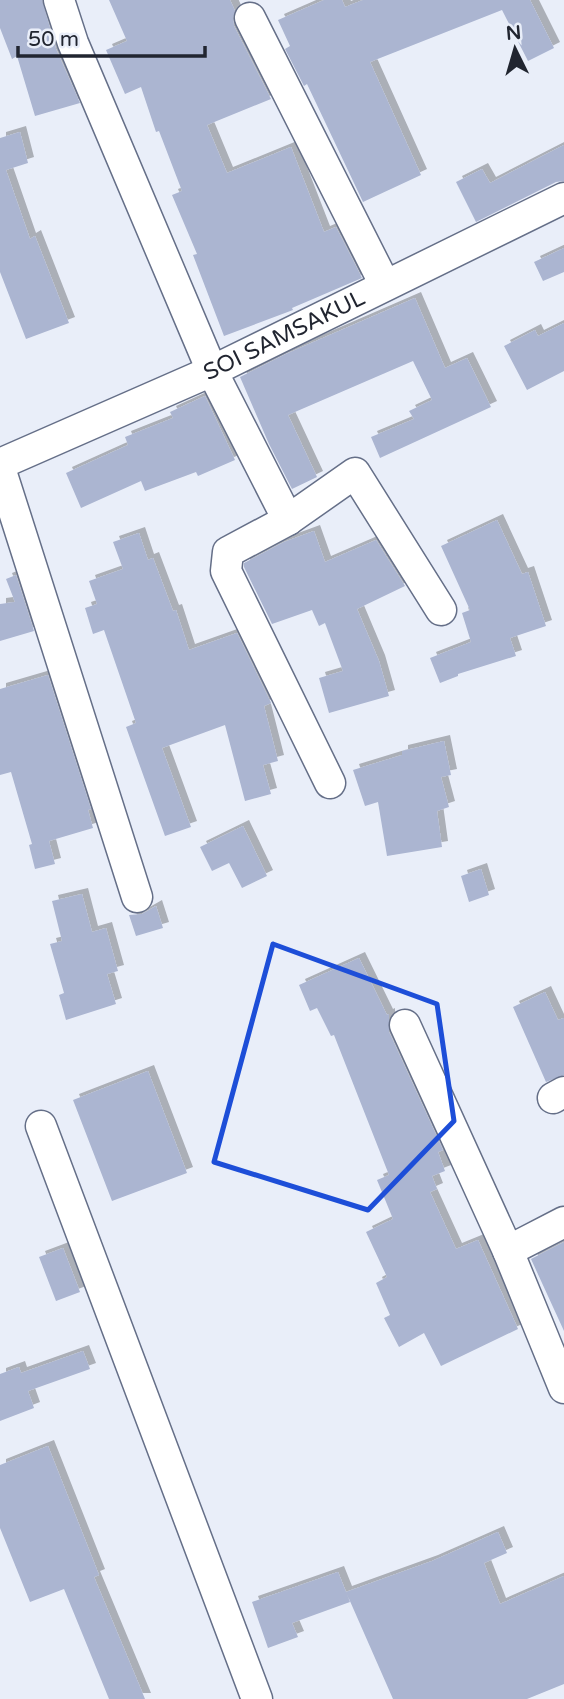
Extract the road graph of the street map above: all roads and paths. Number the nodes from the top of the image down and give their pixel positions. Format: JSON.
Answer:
{"nodes":[{"id":1,"x":59,"y":0,"type":"edge"},
{"id":2,"x":250,"y":18,"type":"dead end"},
{"id":3,"x":563,"y":201,"type":"edge"},
{"id":4,"x":385,"y":285,"type":"junction"},
{"id":5,"x":212,"y":371,"type":"junction"},
{"id":6,"x":0,"y":466,"type":"edge"},
{"id":7,"x":288,"y":520,"type":"junction"},
{"id":8,"x":441,"y":610,"type":"dead end"},
{"id":9,"x":330,"y":783,"type":"dead end"},
{"id":10,"x":137,"y":897,"type":"dead end"},
{"id":11,"x":405,"y":1024,"type":"dead end"},
{"id":12,"x":41,"y":1126,"type":"dead end"},
{"id":13,"x":564,"y":1222,"type":"edge"},
{"id":14,"x":508,"y":1251,"type":"junction"},
{"id":15,"x":564,"y":1388,"type":"edge"},
{"id":16,"x":257,"y":1699,"type":"edge"}],
"edges":[{"from":1,"to":5,"type":"street"},
{"from":2,"to":4,"type":"street"},
{"from":3,"to":4,"type":"street","name":"SOI SAMSAKUL"},
{"from":4,"to":5,"type":"street","name":"SOI SAMSAKUL"},
{"from":5,"to":6,"type":"street","name":"SOI SAMSAKUL"},
{"from":5,"to":7,"type":"street"},
{"from":6,"to":10,"type":"street"},
{"from":7,"to":8,"type":"street"},
{"from":7,"to":9,"type":"street"},
{"from":11,"to":14,"type":"street"},
{"from":12,"to":16,"type":"street"},
{"from":13,"to":14,"type":"street"},
{"from":14,"to":15,"type":"street"}]}
